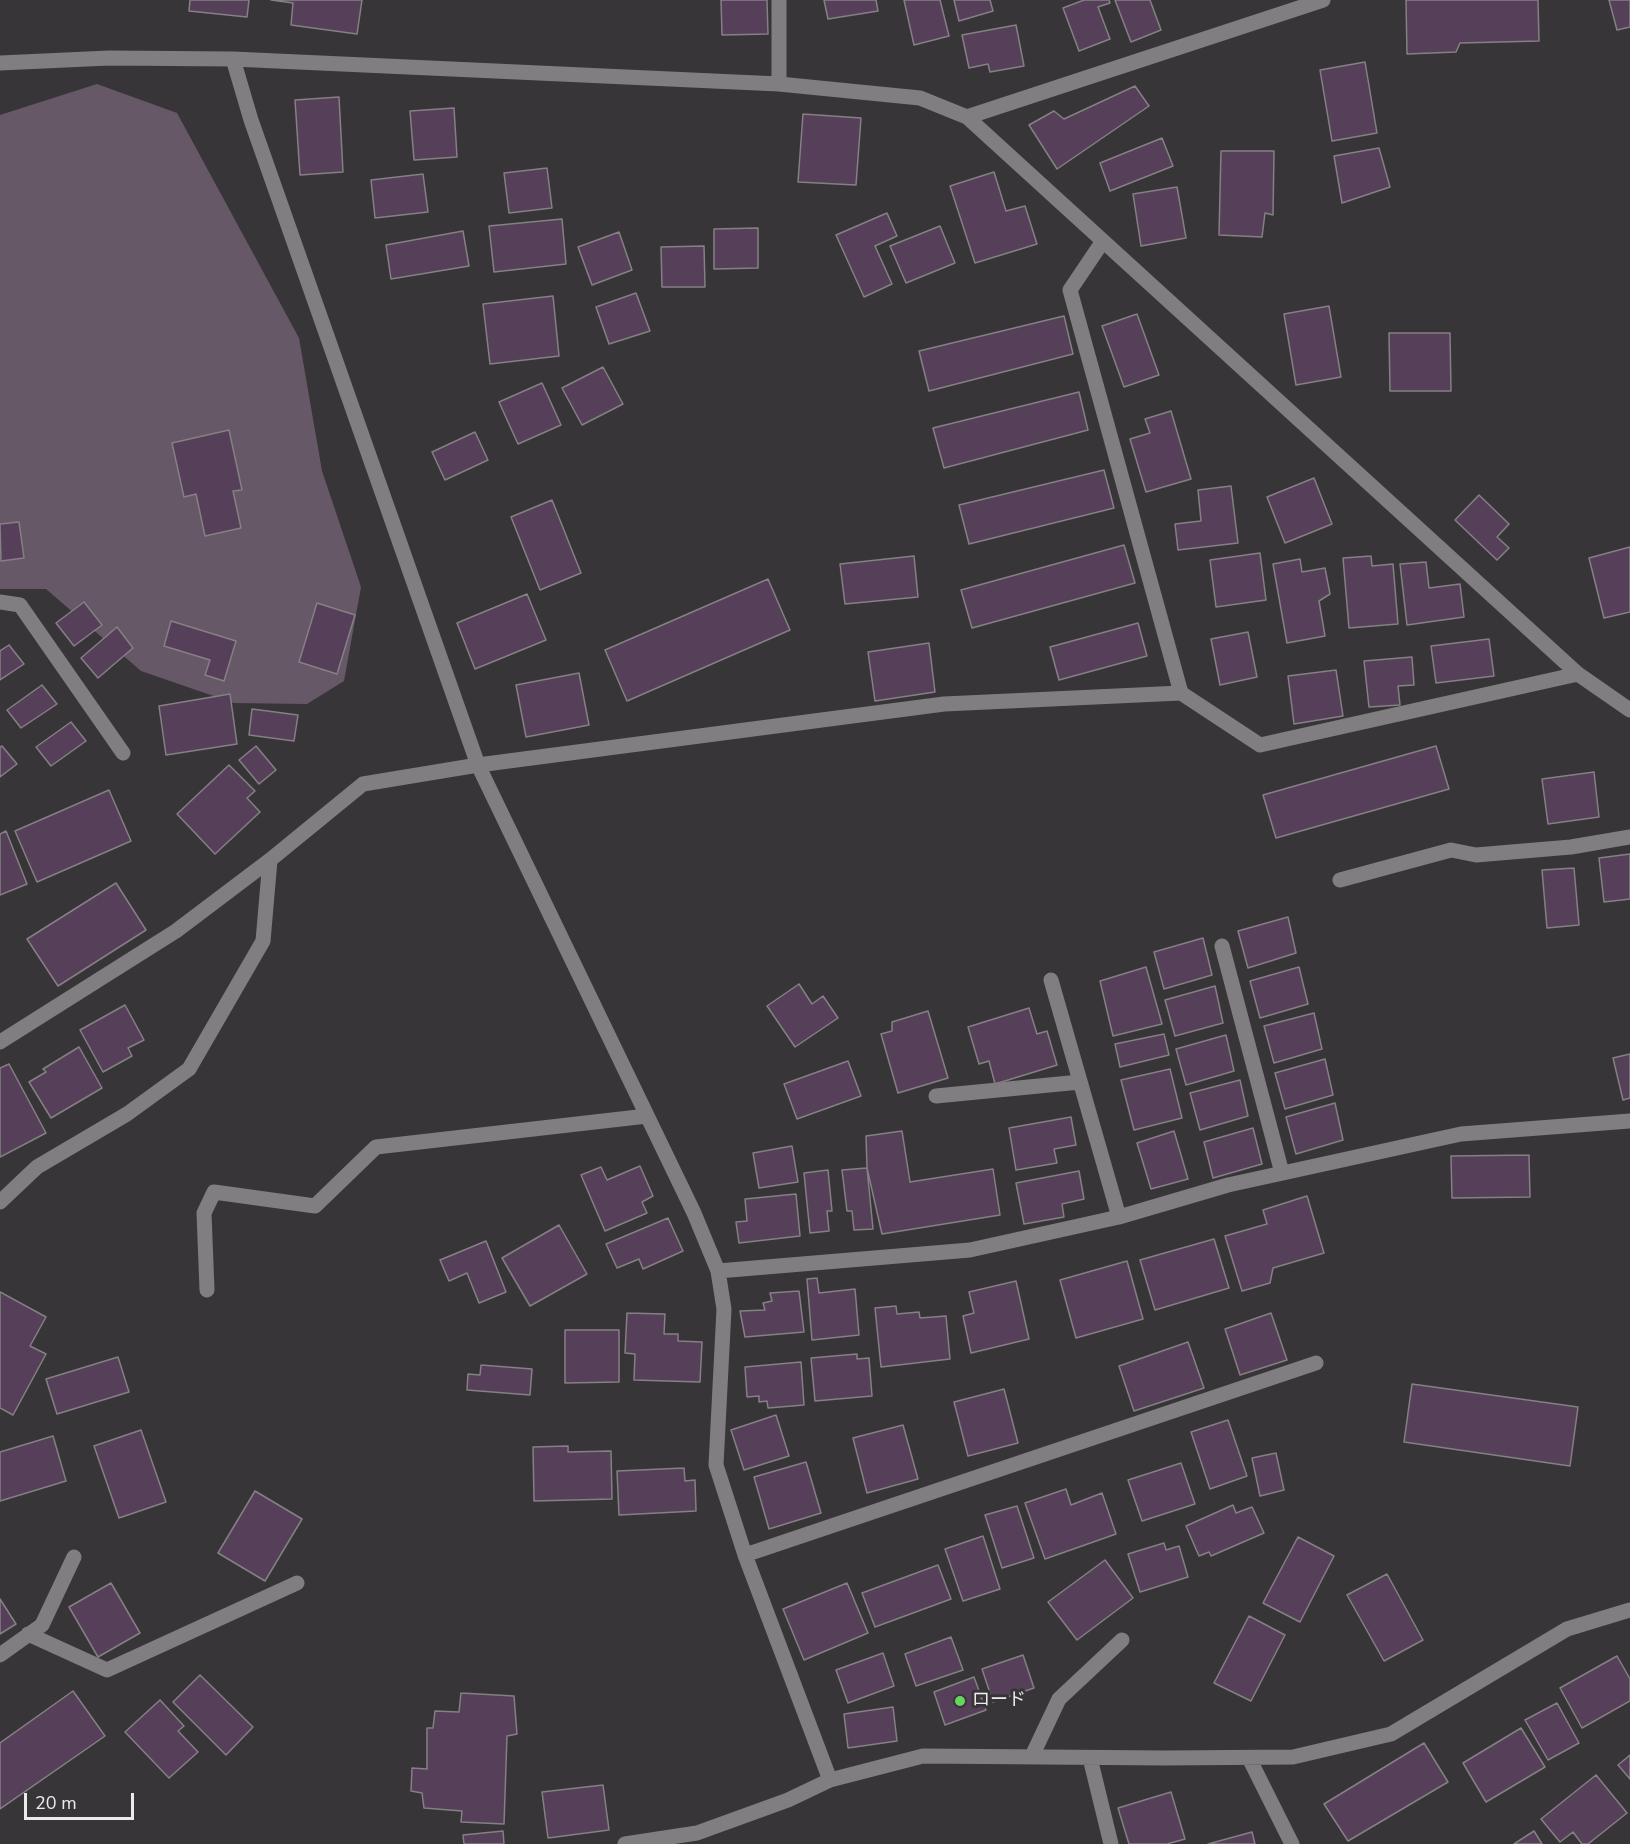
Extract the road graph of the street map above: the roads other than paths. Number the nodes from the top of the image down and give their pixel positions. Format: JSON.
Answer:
{"nodes":[{"id":1,"x":780,"y":0,"type":"edge"},
{"id":2,"x":1323,"y":0,"type":"edge"},
{"id":3,"x":233,"y":59,"type":"junction"},
{"id":4,"x":0,"y":63,"type":"edge"},
{"id":5,"x":779,"y":84,"type":"junction"},
{"id":6,"x":967,"y":117,"type":"junction"},
{"id":7,"x":1103,"y":241,"type":"junction"},
{"id":8,"x":0,"y":602,"type":"edge"},
{"id":9,"x":1578,"y":674,"type":"junction"},
{"id":10,"x":1181,"y":693,"type":"junction"},
{"id":11,"x":1630,"y":710,"type":"edge"},
{"id":12,"x":123,"y":753,"type":"dead end"},
{"id":13,"x":478,"y":765,"type":"junction"},
{"id":14,"x":1630,"y":837,"type":"edge"},
{"id":15,"x":270,"y":860,"type":"junction"},
{"id":16,"x":1340,"y":880,"type":"dead end"},
{"id":17,"x":1222,"y":946,"type":"dead end"},
{"id":18,"x":1051,"y":980,"type":"dead end"},
{"id":19,"x":0,"y":1042,"type":"edge"},
{"id":20,"x":1080,"y":1082,"type":"junction"},
{"id":21,"x":936,"y":1096,"type":"dead end"},
{"id":22,"x":647,"y":1116,"type":"junction"},
{"id":23,"x":1630,"y":1121,"type":"edge"},
{"id":24,"x":1282,"y":1173,"type":"junction"},
{"id":25,"x":0,"y":1202,"type":"edge"},
{"id":26,"x":1119,"y":1217,"type":"junction"},
{"id":27,"x":718,"y":1271,"type":"junction"},
{"id":28,"x":207,"y":1290,"type":"dead end"},
{"id":29,"x":1316,"y":1364,"type":"dead end"},
{"id":30,"x":745,"y":1555,"type":"junction"},
{"id":31,"x":74,"y":1557,"type":"dead end"},
{"id":32,"x":297,"y":1583,"type":"dead end"},
{"id":33,"x":1630,"y":1610,"type":"edge"},
{"id":34,"x":28,"y":1635,"type":"junction"},
{"id":35,"x":1122,"y":1640,"type":"dead end"},
{"id":36,"x":0,"y":1655,"type":"edge"},
{"id":37,"x":1032,"y":1756,"type":"junction"},
{"id":38,"x":1090,"y":1758,"type":"junction"},
{"id":39,"x":1249,"y":1758,"type":"junction"},
{"id":40,"x":830,"y":1780,"type":"junction"},
{"id":41,"x":625,"y":1844,"type":"edge"},
{"id":42,"x":1111,"y":1844,"type":"edge"},
{"id":43,"x":1292,"y":1844,"type":"edge"}],
"edges":[{"from":1,"to":5,"type":"street"},
{"from":2,"to":6,"type":"street"},
{"from":3,"to":4,"type":"street"},
{"from":3,"to":5,"type":"street"},
{"from":3,"to":13,"type":"street"},
{"from":5,"to":6,"type":"street"},
{"from":6,"to":7,"type":"street"},
{"from":7,"to":9,"type":"street"},
{"from":7,"to":10,"type":"street"},
{"from":8,"to":12,"type":"street"},
{"from":9,"to":10,"type":"street"},
{"from":9,"to":11,"type":"street"},
{"from":10,"to":13,"type":"street"},
{"from":13,"to":15,"type":"street"},
{"from":13,"to":22,"type":"street"},
{"from":14,"to":16,"type":"street"},
{"from":15,"to":19,"type":"street"},
{"from":15,"to":25,"type":"street"},
{"from":17,"to":24,"type":"street"},
{"from":18,"to":20,"type":"street"},
{"from":20,"to":21,"type":"street"},
{"from":20,"to":26,"type":"street"},
{"from":22,"to":27,"type":"street"},
{"from":22,"to":28,"type":"street"},
{"from":23,"to":24,"type":"street"},
{"from":24,"to":26,"type":"street"},
{"from":26,"to":27,"type":"street"},
{"from":27,"to":30,"type":"street"},
{"from":29,"to":30,"type":"street"},
{"from":30,"to":40,"type":"street"},
{"from":31,"to":34,"type":"street"},
{"from":32,"to":34,"type":"street"},
{"from":33,"to":39,"type":"street"},
{"from":34,"to":36,"type":"street"},
{"from":35,"to":37,"type":"street"},
{"from":37,"to":38,"type":"street"},
{"from":37,"to":40,"type":"street"},
{"from":38,"to":39,"type":"street"},
{"from":38,"to":42,"type":"street"},
{"from":39,"to":43,"type":"street"},
{"from":40,"to":41,"type":"street"}]}
